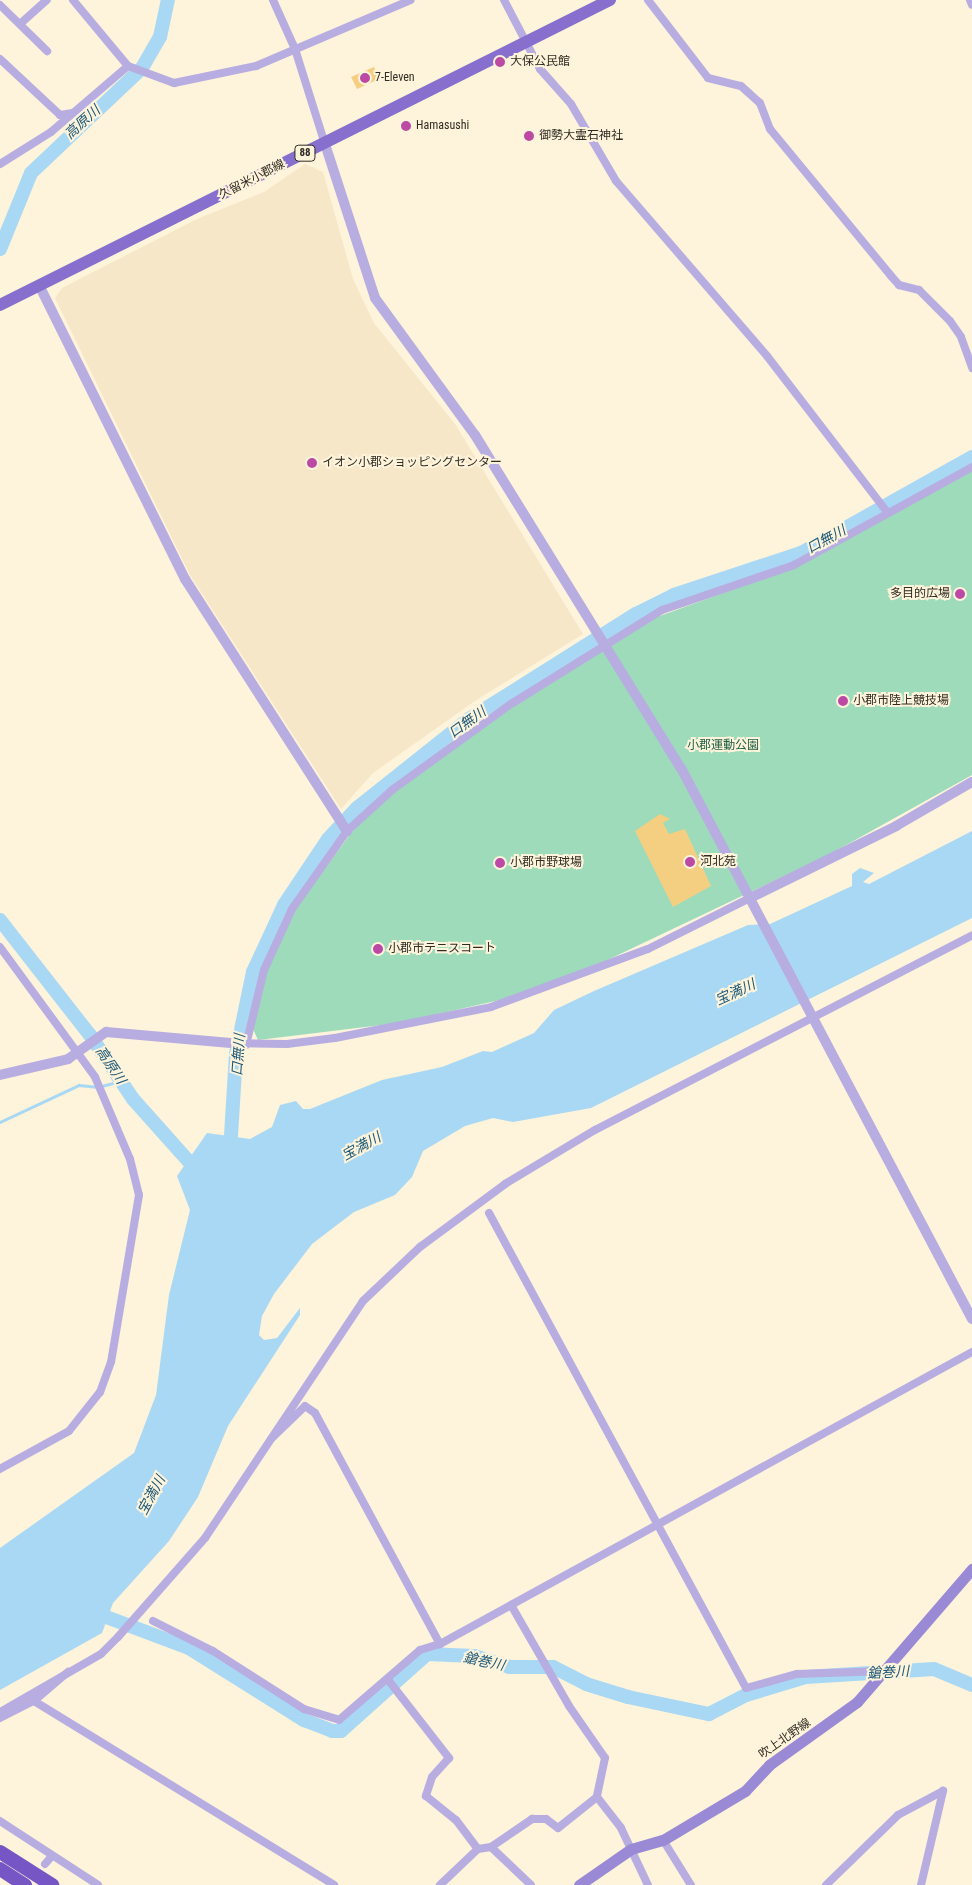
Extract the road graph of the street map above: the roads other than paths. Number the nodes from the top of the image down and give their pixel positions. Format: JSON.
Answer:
{"nodes":[{"id":1,"x":47,"y":0,"type":"edge"},
{"id":2,"x":73,"y":0,"type":"edge"},
{"id":3,"x":273,"y":0,"type":"edge"},
{"id":4,"x":411,"y":0,"type":"edge"},
{"id":5,"x":504,"y":0,"type":"edge"},
{"id":6,"x":610,"y":0,"type":"edge"},
{"id":7,"x":648,"y":0,"type":"edge"},
{"id":8,"x":970,"y":0,"type":"edge"},
{"id":9,"x":972,"y":4,"type":"edge"},
{"id":10,"x":0,"y":5,"type":"edge"},
{"id":11,"x":20,"y":24,"type":"junction"},
{"id":12,"x":525,"y":40,"type":"junction"},
{"id":13,"x":296,"y":49,"type":"junction"},
{"id":14,"x":48,"y":50,"type":"dead end"},
{"id":15,"x":0,"y":59,"type":"edge"},
{"id":16,"x":129,"y":66,"type":"junction"},
{"id":17,"x":73,"y":113,"type":"junction"},
{"id":18,"x":325,"y":144,"type":"junction"},
{"id":19,"x":0,"y":164,"type":"edge"},
{"id":20,"x":40,"y":286,"type":"junction"},
{"id":21,"x":0,"y":305,"type":"edge"},
{"id":22,"x":972,"y":368,"type":"edge"},
{"id":23,"x":972,"y":466,"type":"edge"},
{"id":24,"x":886,"y":512,"type":"junction"},
{"id":25,"x":604,"y":644,"type":"junction"},
{"id":26,"x":972,"y":782,"type":"edge"},
{"id":27,"x":347,"y":832,"type":"junction"},
{"id":28,"x":754,"y":901,"type":"junction"},
{"id":29,"x":972,"y":935,"type":"edge"},
{"id":30,"x":0,"y":947,"type":"edge"},
{"id":31,"x":810,"y":1017,"type":"junction"},
{"id":32,"x":231,"y":1043,"type":"joint"},
{"id":33,"x":246,"y":1045,"type":"junction"},
{"id":34,"x":79,"y":1052,"type":"junction"},
{"id":35,"x":0,"y":1075,"type":"edge"},
{"id":36,"x":489,"y":1213,"type":"dead end"},
{"id":37,"x":972,"y":1319,"type":"edge"},
{"id":38,"x":972,"y":1352,"type":"edge"},
{"id":39,"x":269,"y":1440,"type":"junction"},
{"id":40,"x":0,"y":1469,"type":"edge"},
{"id":41,"x":659,"y":1523,"type":"junction"},
{"id":42,"x":972,"y":1569,"type":"edge"},
{"id":43,"x":511,"y":1604,"type":"junction"},
{"id":44,"x":153,"y":1621,"type":"dead end"},
{"id":45,"x":440,"y":1644,"type":"junction"},
{"id":46,"x":71,"y":1669,"type":"junction"},
{"id":47,"x":886,"y":1671,"type":"junction"},
{"id":48,"x":389,"y":1681,"type":"junction"},
{"id":49,"x":34,"y":1701,"type":"junction"},
{"id":50,"x":0,"y":1712,"type":"edge"},
{"id":51,"x":0,"y":1718,"type":"edge"},
{"id":52,"x":597,"y":1797,"type":"junction"},
{"id":53,"x":0,"y":1821,"type":"edge"},
{"id":54,"x":663,"y":1840,"type":"junction"},
{"id":55,"x":491,"y":1847,"type":"junction"},
{"id":56,"x":631,"y":1849,"type":"junction"},
{"id":57,"x":478,"y":1850,"type":"junction"},
{"id":58,"x":0,"y":1852,"type":"edge"},
{"id":59,"x":52,"y":1856,"type":"junction"},
{"id":60,"x":45,"y":1864,"type":"dead end"},
{"id":61,"x":0,"y":1869,"type":"edge"},
{"id":62,"x":0,"y":1876,"type":"edge"},
{"id":63,"x":11,"y":1885,"type":"edge"},
{"id":64,"x":25,"y":1885,"type":"edge"},
{"id":65,"x":52,"y":1885,"type":"edge"},
{"id":66,"x":98,"y":1885,"type":"edge"},
{"id":67,"x":334,"y":1885,"type":"edge"},
{"id":68,"x":440,"y":1885,"type":"edge"},
{"id":69,"x":531,"y":1885,"type":"edge"},
{"id":70,"x":580,"y":1885,"type":"edge"},
{"id":71,"x":648,"y":1885,"type":"edge"},
{"id":72,"x":691,"y":1885,"type":"edge"},
{"id":73,"x":826,"y":1885,"type":"edge"},
{"id":74,"x":921,"y":1885,"type":"edge"}],
"edges":[{"from":1,"to":11,"type":"street"},
{"from":2,"to":16,"type":"street"},
{"from":3,"to":13,"type":"street"},
{"from":4,"to":13,"type":"street"},
{"from":5,"to":12,"type":"street"},
{"from":6,"to":12,"type":"main road","name":"久留米小郡線","number":"88"},
{"from":7,"to":22,"type":"street"},
{"from":8,"to":9,"type":"street"},
{"from":10,"to":11,"type":"street"},
{"from":11,"to":14,"type":"street"},
{"from":12,"to":18,"type":"main road","name":"久留米小郡線","number":"88"},
{"from":12,"to":24,"type":"street"},
{"from":13,"to":16,"type":"street"},
{"from":13,"to":18,"type":"street"},
{"from":15,"to":17,"type":"street"},
{"from":16,"to":17,"type":"street"},
{"from":17,"to":19,"type":"street"},
{"from":18,"to":20,"type":"main road","name":"久留米小郡線","number":"88"},
{"from":18,"to":25,"type":"street"},
{"from":20,"to":21,"type":"main road","name":"久留米小郡線","number":"88"},
{"from":20,"to":27,"type":"street"},
{"from":23,"to":24,"type":"street"},
{"from":24,"to":25,"type":"street"},
{"from":25,"to":27,"type":"street"},
{"from":25,"to":28,"type":"street"},
{"from":26,"to":28,"type":"street"},
{"from":27,"to":33,"type":"street"},
{"from":28,"to":31,"type":"street"},
{"from":28,"to":33,"type":"street"},
{"from":29,"to":31,"type":"street"},
{"from":30,"to":34,"type":"street"},
{"from":31,"to":37,"type":"street"},
{"from":31,"to":39,"type":"street"},
{"from":32,"to":33,"type":"street"},
{"from":32,"to":34,"type":"street"},
{"from":34,"to":35,"type":"street"},
{"from":34,"to":40,"type":"street"},
{"from":36,"to":41,"type":"street"},
{"from":38,"to":41,"type":"street"},
{"from":39,"to":45,"type":"street"},
{"from":39,"to":46,"type":"street"},
{"from":41,"to":43,"type":"street"},
{"from":41,"to":47,"type":"street"},
{"from":42,"to":47,"type":"main road","name":"吹上北野線"},
{"from":43,"to":45,"type":"street"},
{"from":43,"to":52,"type":"street"},
{"from":44,"to":48,"type":"street"},
{"from":45,"to":48,"type":"street"},
{"from":46,"to":49,"type":"street"},
{"from":46,"to":50,"type":"street"},
{"from":47,"to":54,"type":"main road","name":"吹上北野線"},
{"from":48,"to":57,"type":"street"},
{"from":49,"to":51,"type":"street"},
{"from":49,"to":67,"type":"street"},
{"from":52,"to":55,"type":"street"},
{"from":52,"to":56,"type":"street"},
{"from":53,"to":59,"type":"street"},
{"from":54,"to":56,"type":"main road","name":"吹上北野線"},
{"from":54,"to":72,"type":"street"},
{"from":55,"to":57,"type":"street"},
{"from":55,"to":69,"type":"street"},
{"from":56,"to":70,"type":"main road","name":"吹上北野線"},
{"from":56,"to":71,"type":"street"},
{"from":57,"to":68,"type":"street"},
{"from":58,"to":65,"type":"highway"},
{"from":59,"to":60,"type":"street"},
{"from":59,"to":66,"type":"street"},
{"from":61,"to":64,"type":"highway"},
{"from":62,"to":63,"type":"highway"},
{"from":73,"to":74,"type":"street"}]}
